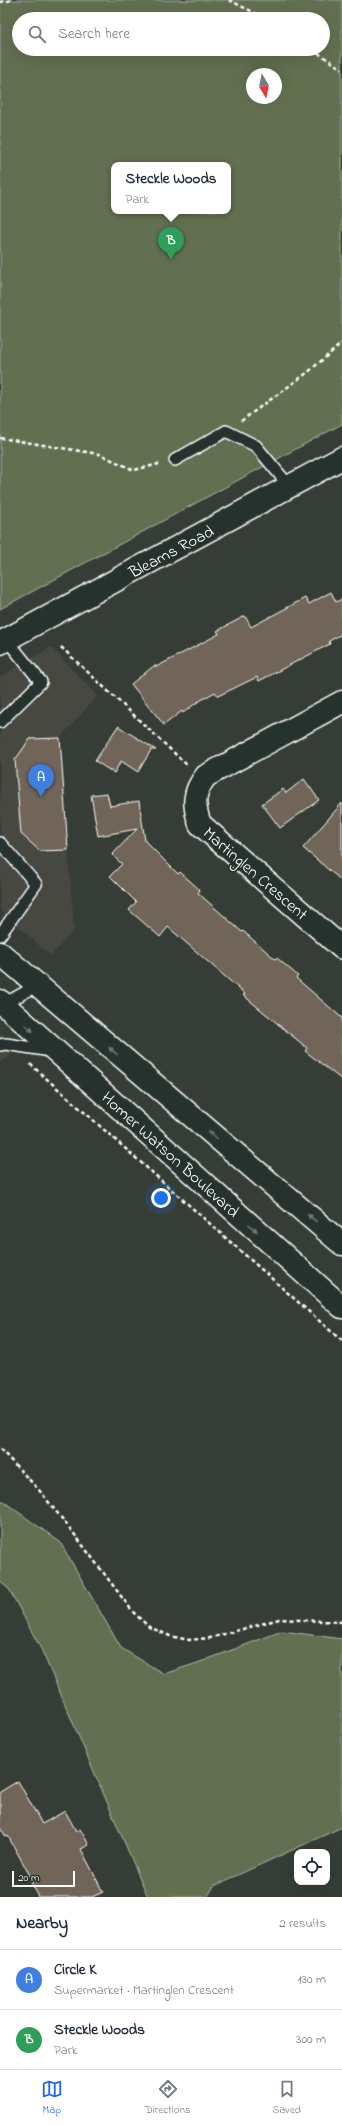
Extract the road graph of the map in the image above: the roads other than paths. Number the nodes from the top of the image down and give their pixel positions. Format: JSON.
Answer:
{"nodes":[{"id":1,"x":342,"y":458,"type":"edge"},
{"id":2,"x":175,"y":460,"type":"road end"},
{"id":3,"x":290,"y":487,"type":"junction"},
{"id":4,"x":3,"y":641,"type":"edge"},
{"id":5,"x":342,"y":702,"type":"edge"},
{"id":6,"x":0,"y":722,"type":"edge"},
{"id":7,"x":0,"y":843,"type":"edge"},
{"id":8,"x":0,"y":935,"type":"edge"},
{"id":9,"x":342,"y":948,"type":"edge"},
{"id":10,"x":0,"y":954,"type":"edge"},
{"id":11,"x":36,"y":986,"type":"junction"},
{"id":12,"x":1,"y":1004,"type":"edge"},
{"id":13,"x":0,"y":1045,"type":"edge"},
{"id":14,"x":55,"y":1051,"type":"junction"},
{"id":15,"x":342,"y":1244,"type":"edge"},
{"id":16,"x":342,"y":1308,"type":"edge"}],
"edges":[{"from":1,"to":3,"type":"main road","name":"Bleams Road"},
{"from":2,"to":3,"type":"lane"},
{"from":3,"to":4,"type":"main road","name":"Bleams Road"},
{"from":4,"to":6,"type":"lane"},
{"from":5,"to":9,"type":"main road","name":"Martinglen Crescent"},
{"from":7,"to":8,"type":"lane"},
{"from":10,"to":11,"type":"main road"},
{"from":11,"to":12,"type":"lane"},
{"from":15,"to":11,"type":"main road","one_way":true},
{"from":12,"to":14,"type":"main road","name":"Homer Watson Boulevard","one_way":true},
{"from":13,"to":14,"type":"lane"},
{"from":14,"to":16,"type":"main road","name":"Homer Watson Boulevard","one_way":true}]}
